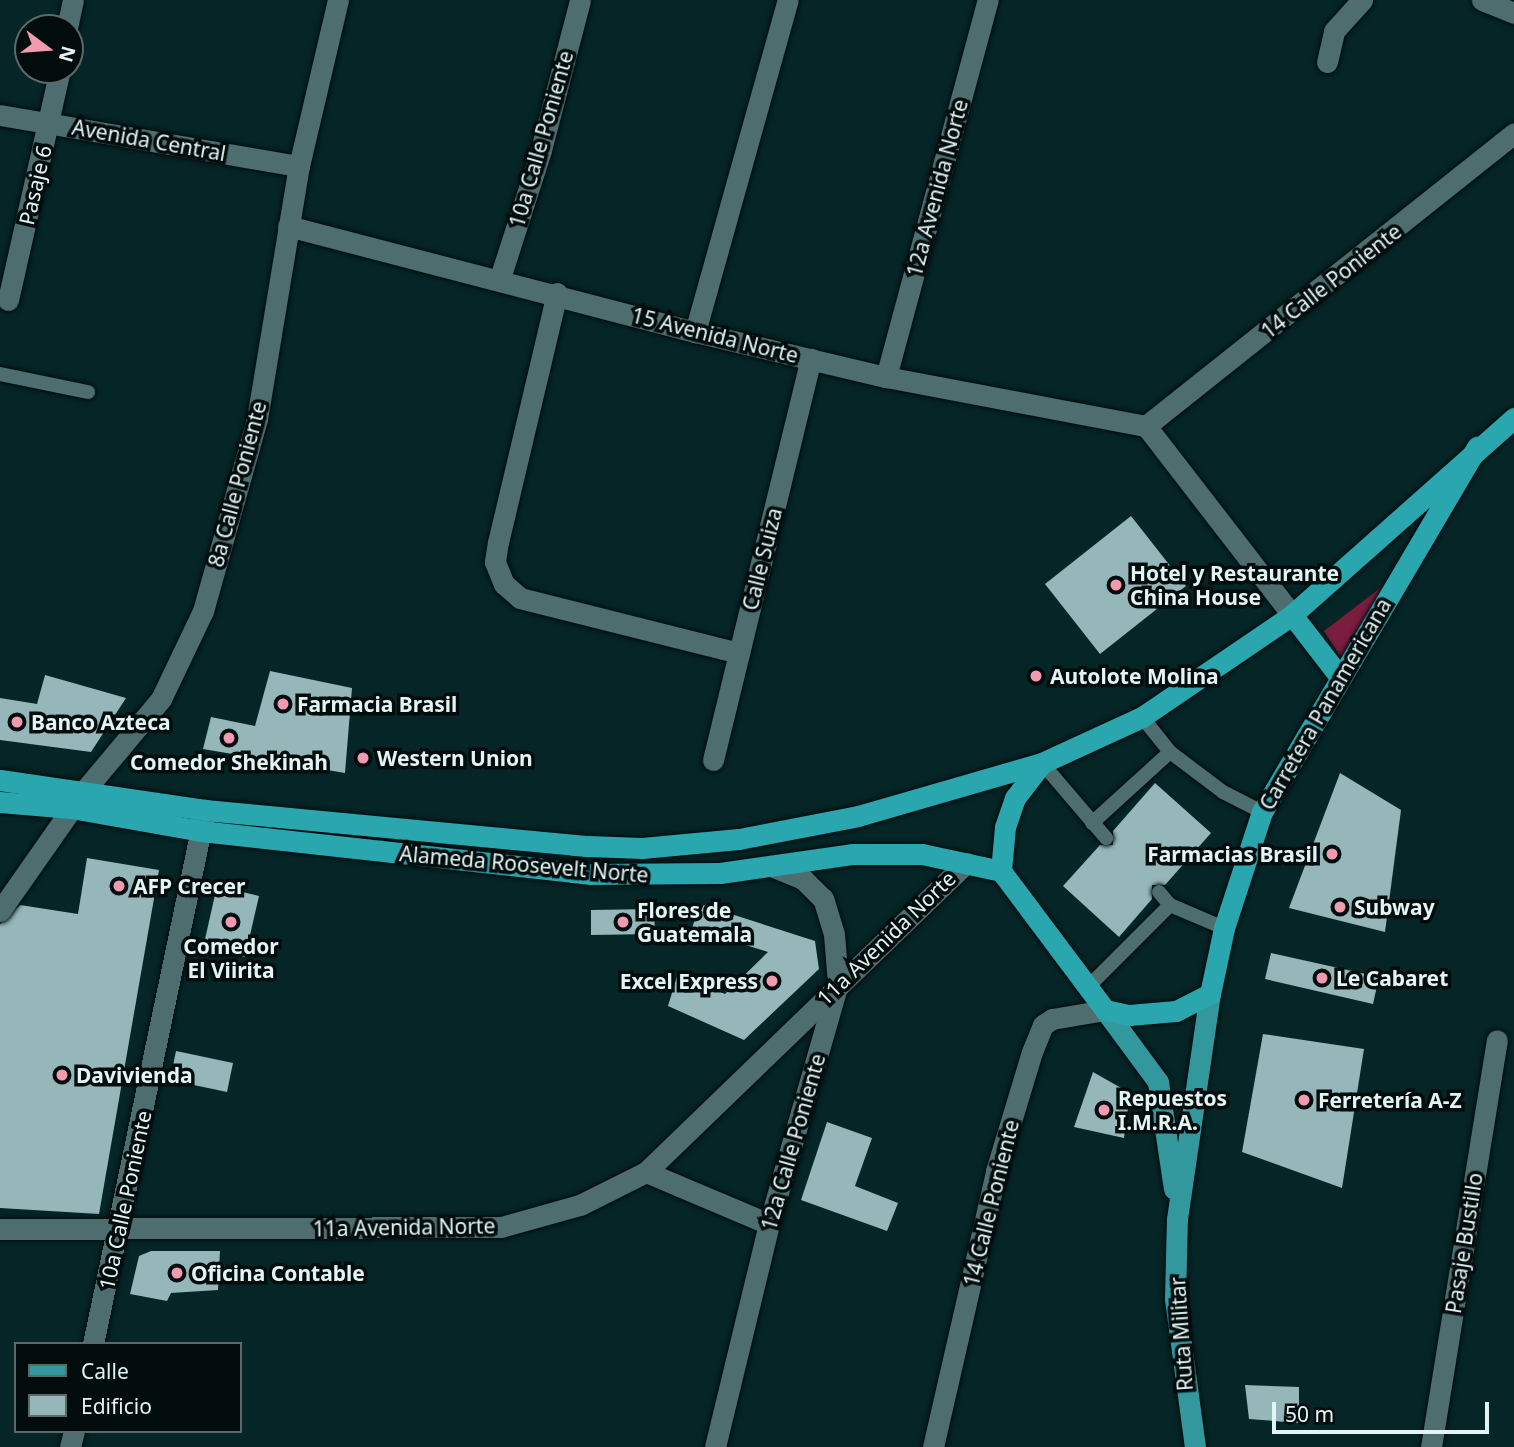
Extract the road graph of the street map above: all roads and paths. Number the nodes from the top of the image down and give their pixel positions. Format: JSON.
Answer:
{"nodes":[{"id":1,"x":338,"y":0,"type":"edge"},
{"id":2,"x":580,"y":0,"type":"edge"},
{"id":3,"x":788,"y":0,"type":"edge"},
{"id":4,"x":988,"y":0,"type":"edge"},
{"id":5,"x":1362,"y":0,"type":"edge"},
{"id":6,"x":1482,"y":0,"type":"edge"},
{"id":7,"x":1514,"y":13,"type":"edge"},
{"id":8,"x":1327,"y":62,"type":"dead end"},
{"id":9,"x":57,"y":84,"type":"edge"},
{"id":10,"x":0,"y":115,"type":"edge"},
{"id":11,"x":50,"y":124,"type":"junction"},
{"id":12,"x":1514,"y":133,"type":"edge"},
{"id":13,"x":299,"y":166,"type":"junction"},
{"id":14,"x":288,"y":226,"type":"junction"},
{"id":15,"x":500,"y":278,"type":"junction"},
{"id":16,"x":557,"y":293,"type":"junction"},
{"id":17,"x":8,"y":300,"type":"dead end"},
{"id":18,"x":695,"y":332,"type":"junction"},
{"id":19,"x":811,"y":359,"type":"junction"},
{"id":20,"x":0,"y":374,"type":"edge"},
{"id":21,"x":886,"y":377,"type":"junction"},
{"id":22,"x":88,"y":391,"type":"dead end"},
{"id":23,"x":1514,"y":418,"type":"edge"},
{"id":24,"x":1146,"y":426,"type":"junction"},
{"id":25,"x":1477,"y":447,"type":"junction"},
{"id":26,"x":1292,"y":615,"type":"junction"},
{"id":27,"x":739,"y":653,"type":"junction"},
{"id":28,"x":1340,"y":677,"type":"junction"},
{"id":29,"x":1142,"y":717,"type":"junction"},
{"id":30,"x":1170,"y":752,"type":"junction"},
{"id":31,"x":713,"y":760,"type":"dead end"},
{"id":32,"x":1042,"y":763,"type":"junction"},
{"id":33,"x":0,"y":780,"type":"edge"},
{"id":34,"x":84,"y":790,"type":"junction"},
{"id":35,"x":0,"y":802,"type":"edge"},
{"id":36,"x":71,"y":808,"type":"junction"},
{"id":37,"x":1262,"y":812,"type":"junction"},
{"id":38,"x":203,"y":821,"type":"junction"},
{"id":39,"x":1092,"y":823,"type":"junction"},
{"id":40,"x":1106,"y":838,"type":"dead end"},
{"id":41,"x":966,"y":863,"type":"junction"},
{"id":42,"x":770,"y":866,"type":"junction"},
{"id":43,"x":1001,"y":871,"type":"junction"},
{"id":44,"x":1159,"y":892,"type":"dead end"},
{"id":45,"x":1171,"y":905,"type":"junction"},
{"id":46,"x":0,"y":911,"type":"edge"},
{"id":47,"x":1224,"y":928,"type":"junction"},
{"id":48,"x":838,"y":983,"type":"junction"},
{"id":49,"x":1088,"y":987,"type":"junction"},
{"id":50,"x":1210,"y":994,"type":"junction"},
{"id":51,"x":1105,"y":1010,"type":"junction"},
{"id":52,"x":1497,"y":1040,"type":"dead end"},
{"id":53,"x":646,"y":1172,"type":"junction"},
{"id":54,"x":1177,"y":1219,"type":"junction"},
{"id":55,"x":769,"y":1224,"type":"junction"},
{"id":56,"x":0,"y":1229,"type":"edge"},
{"id":57,"x":119,"y":1230,"type":"junction"},
{"id":58,"x":93,"y":1342,"type":"edge"},
{"id":59,"x":715,"y":1447,"type":"edge"},
{"id":60,"x":933,"y":1447,"type":"edge"},
{"id":61,"x":1195,"y":1447,"type":"edge"},
{"id":62,"x":1431,"y":1447,"type":"edge"}],
"edges":[{"from":1,"to":13,"type":"street","name":"8a Calle Poniente"},
{"from":2,"to":15,"type":"street","name":"10a Calle Poniente"},
{"from":3,"to":18,"type":"street"},
{"from":4,"to":21,"type":"street","name":"12a Avenida Norte"},
{"from":5,"to":8,"type":"street"},
{"from":6,"to":7,"type":"street"},
{"from":9,"to":11,"type":"street","name":"Pasaje 6"},
{"from":10,"to":11,"type":"street","name":"Avenida Central"},
{"from":11,"to":13,"type":"street","name":"Avenida Central"},
{"from":11,"to":17,"type":"street","name":"Pasaje 6"},
{"from":12,"to":24,"type":"street","name":"14 Calle Poniente"},
{"from":13,"to":14,"type":"street","name":"8a Calle Poniente"},
{"from":14,"to":15,"type":"street","name":"15 Avenida Norte"},
{"from":14,"to":34,"type":"street","name":"8a Calle Poniente"},
{"from":15,"to":16,"type":"street","name":"15 Avenida Norte"},
{"from":16,"to":18,"type":"street","name":"15 Avenida Norte"},
{"from":16,"to":27,"type":"street"},
{"from":18,"to":19,"type":"street","name":"15 Avenida Norte"},
{"from":19,"to":21,"type":"street","name":"15 Avenida Norte"},
{"from":19,"to":27,"type":"street","name":"Calle Suiza"},
{"from":20,"to":22,"type":"lane"},
{"from":21,"to":24,"type":"street","name":"15 Avenida Norte"},
{"from":23,"to":25,"type":"highway","name":"Carretera Panamericana"},
{"from":24,"to":26,"type":"street"},
{"from":25,"to":26,"type":"highway","name":"Carretera Panamericana"},
{"from":25,"to":28,"type":"highway","name":"Carretera Panamericana"},
{"from":26,"to":28,"type":"highway"},
{"from":26,"to":29,"type":"highway","name":"Carretera Panamericana"},
{"from":27,"to":31,"type":"street","name":"Calle Suiza"},
{"from":28,"to":37,"type":"highway","name":"Carretera Panamericana"},
{"from":29,"to":30,"type":"lane"},
{"from":29,"to":32,"type":"highway","name":"Carretera Panamericana"},
{"from":30,"to":37,"type":"lane"},
{"from":30,"to":39,"type":"lane"},
{"from":32,"to":38,"type":"highway","name":"Alameda Roosevelt Norte"},
{"from":32,"to":39,"type":"lane"},
{"from":32,"to":43,"type":"highway"},
{"from":33,"to":34,"type":"highway","name":"Alameda Roosevelt Norte"},
{"from":34,"to":36,"type":"street","name":"8a Calle Poniente"},
{"from":34,"to":38,"type":"highway","name":"Alameda Roosevelt Norte"},
{"from":35,"to":36,"type":"highway","name":"Alameda Roosevelt Norte"},
{"from":36,"to":38,"type":"highway","name":"Alameda Roosevelt Norte"},
{"from":36,"to":46,"type":"street","name":"8a Calle Poniente"},
{"from":37,"to":47,"type":"highway","name":"Carretera Panamericana"},
{"from":38,"to":42,"type":"highway","name":"Alameda Roosevelt Norte"},
{"from":38,"to":57,"type":"street","name":"10a Calle Poniente"},
{"from":39,"to":40,"type":"lane"},
{"from":41,"to":42,"type":"highway","name":"Alameda Roosevelt Norte"},
{"from":41,"to":43,"type":"highway","name":"Alameda Roosevelt Norte"},
{"from":41,"to":48,"type":"street","name":"11a Avenida Norte"},
{"from":42,"to":48,"type":"street","name":"12a Calle Poniente"},
{"from":43,"to":49,"type":"highway"},
{"from":44,"to":45,"type":"lane"},
{"from":45,"to":47,"type":"lane"},
{"from":45,"to":49,"type":"lane"},
{"from":47,"to":50,"type":"highway","name":"Carretera Panamericana"},
{"from":48,"to":53,"type":"street","name":"11a Avenida Norte"},
{"from":48,"to":55,"type":"street","name":"12a Calle Poniente"},
{"from":49,"to":51,"type":"highway"},
{"from":50,"to":51,"type":"highway"},
{"from":50,"to":54,"type":"main road","name":"Ruta Militar"},
{"from":51,"to":54,"type":"main road","name":"Ruta Militar"},
{"from":51,"to":60,"type":"street","name":"14 Calle Poniente"},
{"from":52,"to":62,"type":"street","name":"Pasaje Bustillo"},
{"from":53,"to":55,"type":"street"},
{"from":53,"to":57,"type":"street","name":"11a Avenida Norte"},
{"from":54,"to":61,"type":"main road","name":"Ruta Militar"},
{"from":55,"to":59,"type":"street","name":"12a Calle Poniente"},
{"from":56,"to":57,"type":"street","name":"11a Avenida Norte"},
{"from":57,"to":58,"type":"street","name":"10a Calle Poniente"}]}
